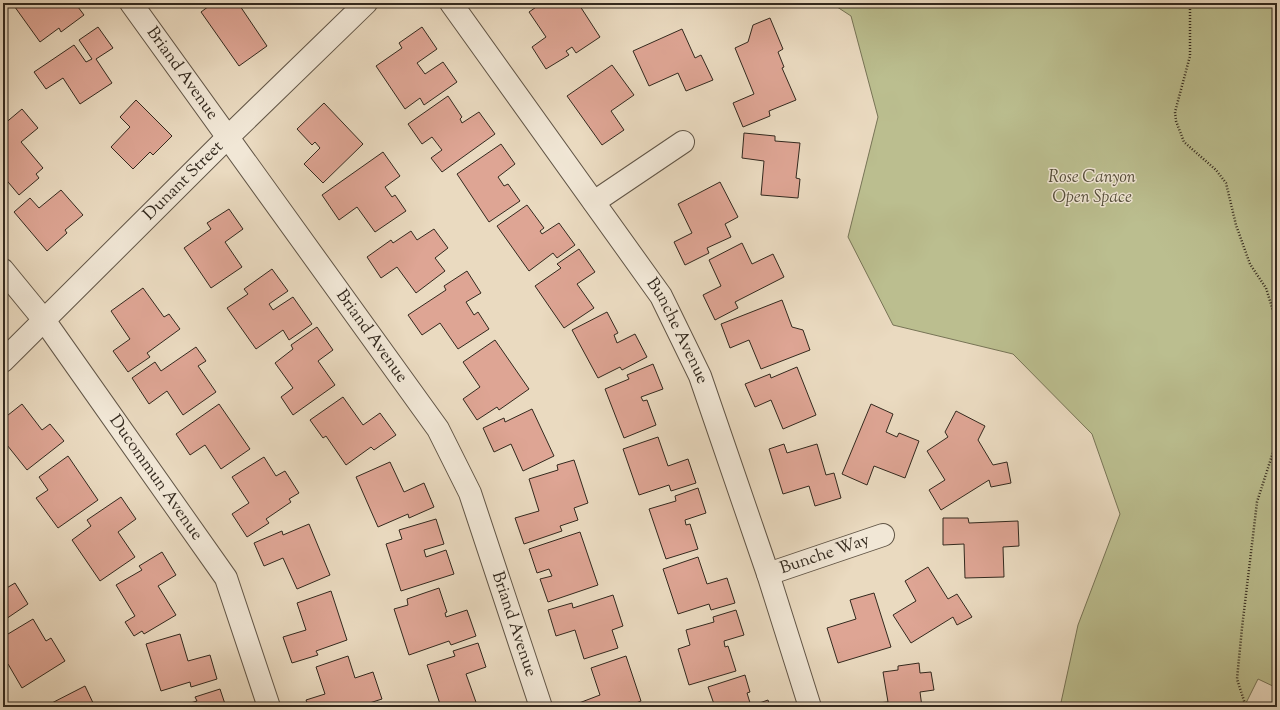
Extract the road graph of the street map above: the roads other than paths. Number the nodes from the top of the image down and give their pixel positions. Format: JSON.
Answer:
{"nodes":[{"id":1,"x":131,"y":3,"type":"edge"},
{"id":2,"x":366,"y":3,"type":"edge"},
{"id":3,"x":451,"y":3,"type":"edge"},
{"id":4,"x":228,"y":137,"type":"junction"},
{"id":5,"x":683,"y":142,"type":"dead end"},
{"id":6,"x":594,"y":202,"type":"junction"},
{"id":7,"x":3,"y":270,"type":"edge"},
{"id":8,"x":44,"y":320,"type":"junction"},
{"id":9,"x":3,"y":361,"type":"edge"},
{"id":10,"x":882,"y":535,"type":"dead end"},
{"id":11,"x":768,"y":574,"type":"junction"},
{"id":12,"x":269,"y":707,"type":"edge"},
{"id":13,"x":541,"y":707,"type":"edge"},
{"id":14,"x":810,"y":707,"type":"edge"}],
"edges":[{"from":1,"to":4,"type":"street","name":"Briand Avenue"},
{"from":2,"to":4,"type":"street","name":"Dunant Street"},
{"from":3,"to":6,"type":"street","name":"Bunche Avenue"},
{"from":4,"to":8,"type":"street","name":"Dunant Street"},
{"from":4,"to":13,"type":"street","name":"Briand Avenue"},
{"from":5,"to":6,"type":"street"},
{"from":6,"to":11,"type":"street","name":"Bunche Avenue"},
{"from":7,"to":8,"type":"street","name":"Ducommun Avenue"},
{"from":8,"to":9,"type":"street","name":"Dunant Street"},
{"from":8,"to":12,"type":"street","name":"Ducommun Avenue"},
{"from":10,"to":11,"type":"street","name":"Bunche Way"},
{"from":11,"to":14,"type":"street","name":"Bunche Avenue"}]}
